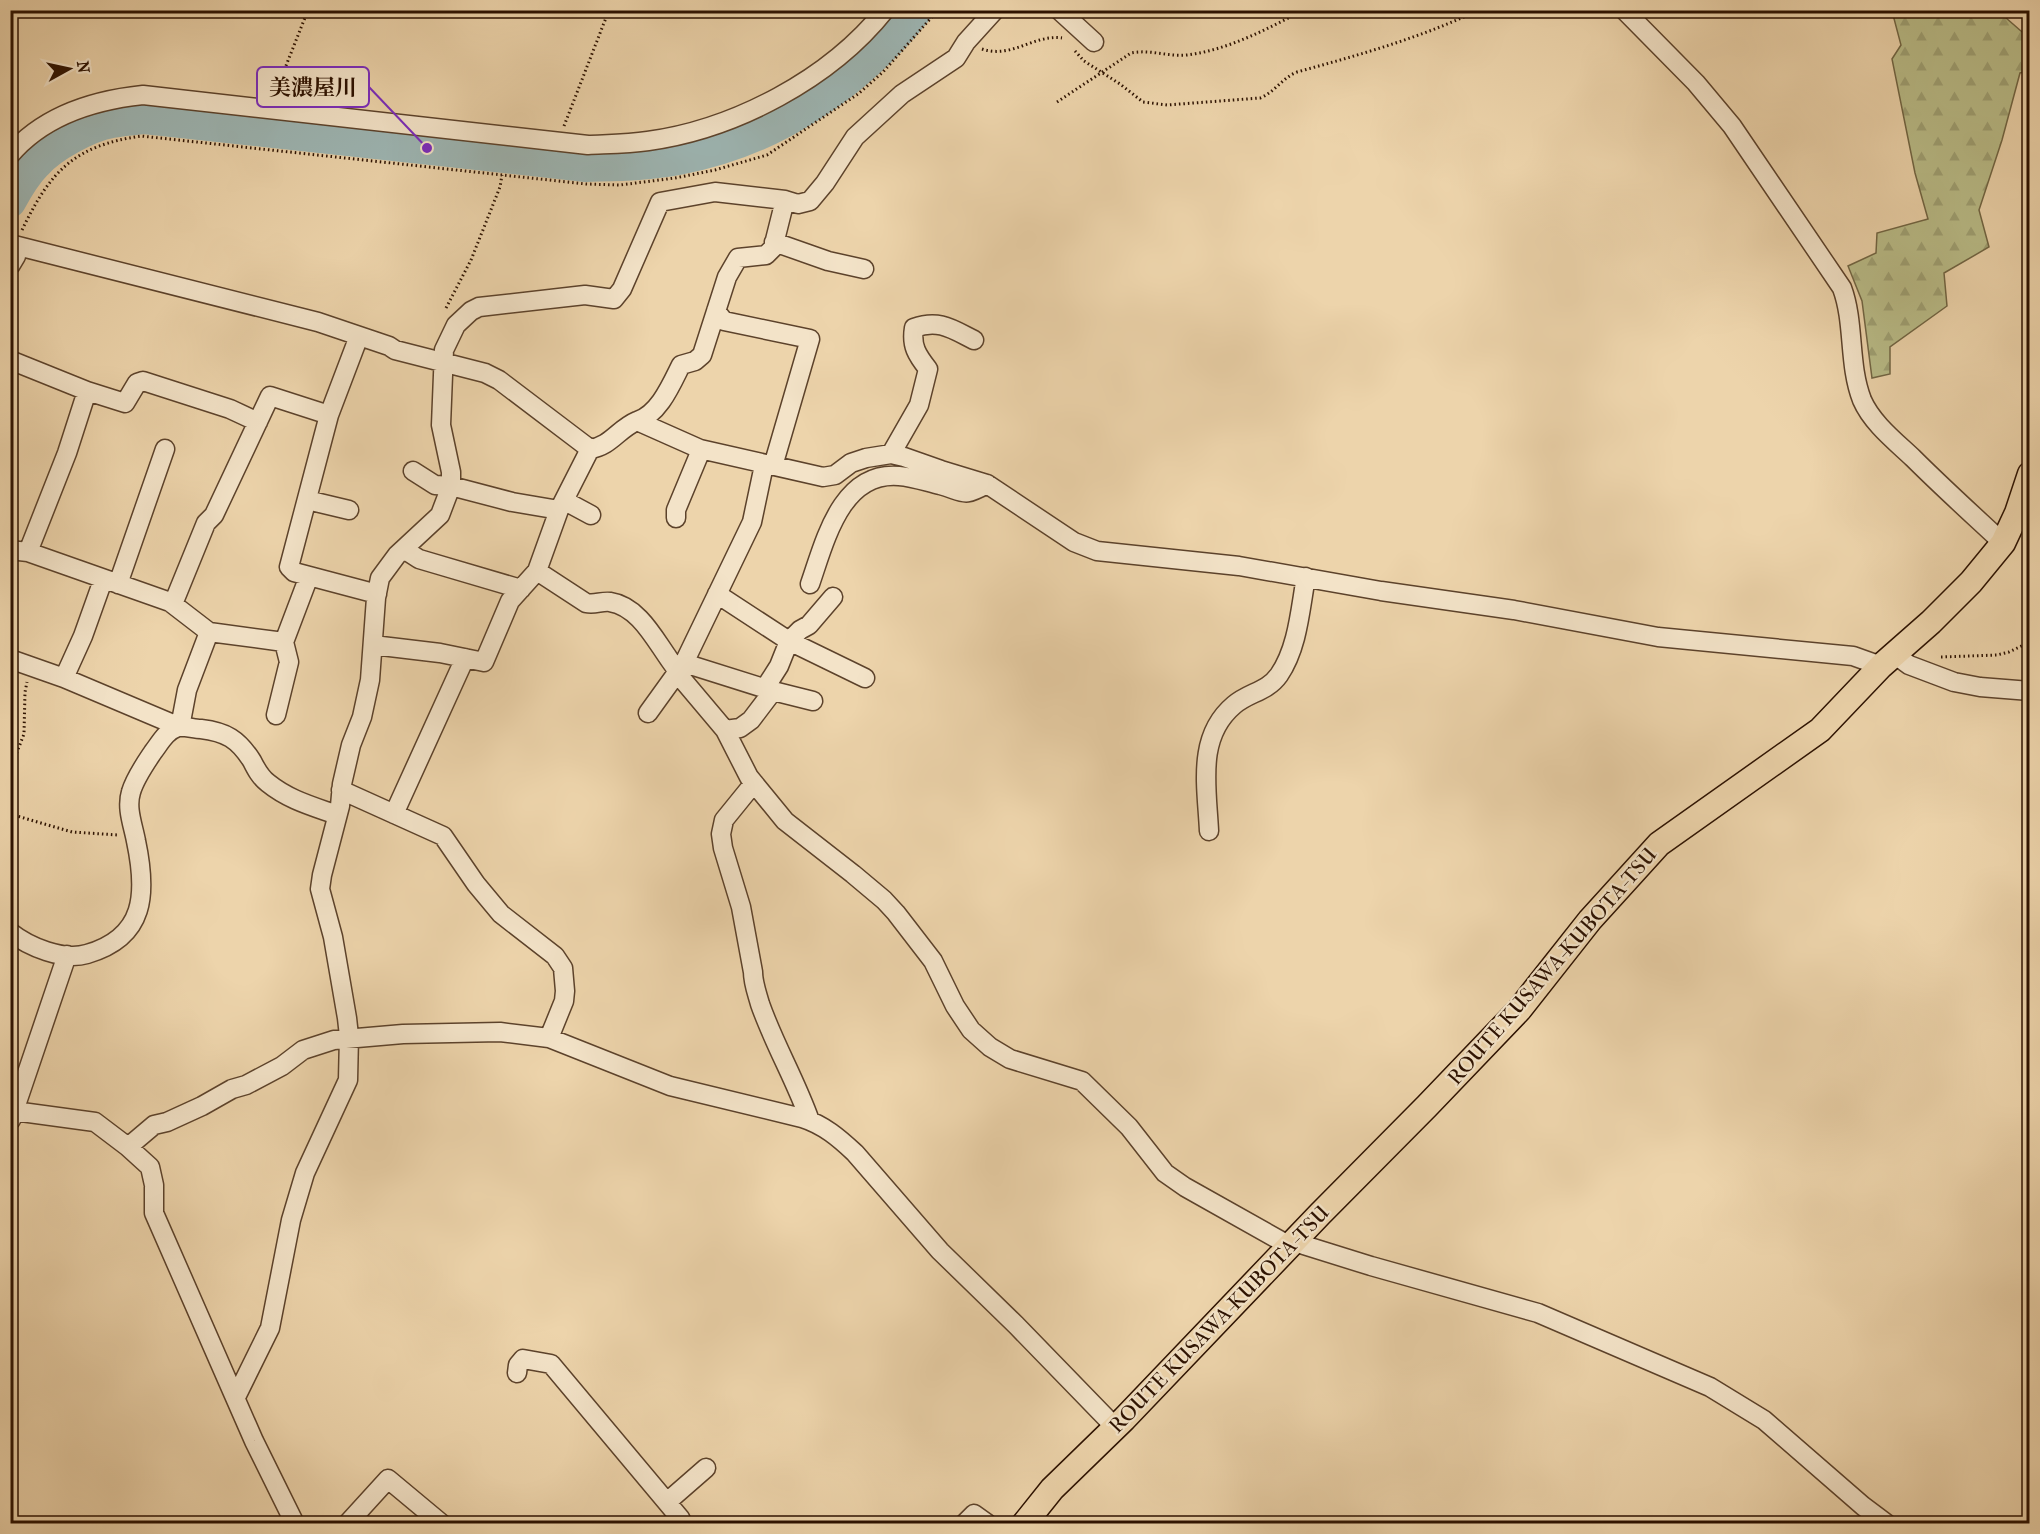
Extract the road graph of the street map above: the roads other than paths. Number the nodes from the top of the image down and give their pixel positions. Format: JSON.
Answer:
{"nodes":[{"id":1,"x":885,"y":10,"type":"edge"},
{"id":2,"x":995,"y":10,"type":"edge"},
{"id":3,"x":1059,"y":10,"type":"edge"},
{"id":4,"x":1624,"y":10,"type":"edge"},
{"id":5,"x":1094,"y":42,"type":"dead end"},
{"id":6,"x":10,"y":155,"type":"edge"},
{"id":7,"x":785,"y":201,"type":"junction"},
{"id":8,"x":774,"y":242,"type":"junction"},
{"id":9,"x":13,"y":244,"type":"edge"},
{"id":10,"x":10,"y":266,"type":"edge"},
{"id":11,"x":864,"y":269,"type":"dead end"},
{"id":12,"x":716,"y":311,"type":"junction"},
{"id":13,"x":359,"y":336,"type":"junction"},
{"id":14,"x":974,"y":340,"type":"dead end"},
{"id":15,"x":10,"y":360,"type":"edge"},
{"id":16,"x":442,"y":362,"type":"junction"},
{"id":17,"x":87,"y":391,"type":"junction"},
{"id":18,"x":329,"y":415,"type":"junction"},
{"id":19,"x":637,"y":421,"type":"junction"},
{"id":20,"x":258,"y":422,"type":"junction"},
{"id":21,"x":165,"y":449,"type":"dead end"},
{"id":22,"x":590,"y":449,"type":"junction"},
{"id":23,"x":701,"y":450,"type":"junction"},
{"id":24,"x":891,"y":454,"type":"junction"},
{"id":25,"x":768,"y":466,"type":"junction"},
{"id":26,"x":413,"y":471,"type":"dead end"},
{"id":27,"x":2030,"y":474,"type":"edge"},
{"id":28,"x":987,"y":484,"type":"junction"},
{"id":29,"x":451,"y":486,"type":"junction"},
{"id":30,"x":307,"y":500,"type":"junction"},
{"id":31,"x":562,"y":505,"type":"junction"},
{"id":32,"x":349,"y":510,"type":"dead end"},
{"id":33,"x":591,"y":515,"type":"dead end"},
{"id":34,"x":676,"y":518,"type":"dead end"},
{"id":35,"x":2003,"y":543,"type":"junction"},
{"id":36,"x":405,"y":550,"type":"junction"},
{"id":37,"x":19,"y":551,"type":"edge"},
{"id":38,"x":537,"y":571,"type":"junction"},
{"id":39,"x":309,"y":576,"type":"junction"},
{"id":40,"x":1306,"y":577,"type":"junction"},
{"id":41,"x":111,"y":582,"type":"junction"},
{"id":42,"x":810,"y":584,"type":"dead end"},
{"id":43,"x":520,"y":589,"type":"junction"},
{"id":44,"x":377,"y":594,"type":"junction"},
{"id":45,"x":717,"y":594,"type":"junction"},
{"id":46,"x":833,"y":597,"type":"dead end"},
{"id":47,"x":173,"y":604,"type":"junction"},
{"id":48,"x":209,"y":632,"type":"junction"},
{"id":49,"x":789,"y":641,"type":"junction"},
{"id":50,"x":284,"y":642,"type":"junction"},
{"id":51,"x":373,"y":645,"type":"junction"},
{"id":52,"x":465,"y":658,"type":"junction"},
{"id":53,"x":10,"y":659,"type":"edge"},
{"id":54,"x":1893,"y":661,"type":"junction"},
{"id":55,"x":681,"y":667,"type":"junction"},
{"id":56,"x":64,"y":678,"type":"junction"},
{"id":57,"x":865,"y":678,"type":"dead end"},
{"id":58,"x":769,"y":690,"type":"junction"},
{"id":59,"x":2030,"y":691,"type":"edge"},
{"id":60,"x":813,"y":701,"type":"dead end"},
{"id":61,"x":648,"y":714,"type":"dead end"},
{"id":62,"x":276,"y":715,"type":"dead end"},
{"id":63,"x":180,"y":727,"type":"junction"},
{"id":64,"x":725,"y":730,"type":"junction"},
{"id":65,"x":754,"y":783,"type":"junction"},
{"id":66,"x":341,"y":790,"type":"junction"},
{"id":67,"x":394,"y":814,"type":"junction"},
{"id":68,"x":338,"y":815,"type":"junction"},
{"id":69,"x":1209,"y":831,"type":"dead end"},
{"id":70,"x":10,"y":932,"type":"edge"},
{"id":71,"x":68,"y":955,"type":"junction"},
{"id":72,"x":349,"y":1038,"type":"junction"},
{"id":73,"x":549,"y":1038,"type":"junction"},
{"id":74,"x":12,"y":1115,"type":"edge"},
{"id":75,"x":810,"y":1121,"type":"junction"},
{"id":76,"x":128,"y":1147,"type":"junction"},
{"id":77,"x":1292,"y":1244,"type":"junction"},
{"id":78,"x":517,"y":1372,"type":"dead end"},
{"id":79,"x":236,"y":1397,"type":"junction"},
{"id":80,"x":1115,"y":1427,"type":"junction"},
{"id":81,"x":706,"y":1468,"type":"dead end"},
{"id":82,"x":667,"y":1502,"type":"junction"},
{"id":83,"x":296,"y":1524,"type":"edge"},
{"id":84,"x":347,"y":1524,"type":"edge"},
{"id":85,"x":442,"y":1524,"type":"edge"},
{"id":86,"x":683,"y":1524,"type":"edge"},
{"id":87,"x":964,"y":1524,"type":"edge"},
{"id":88,"x":988,"y":1524,"type":"edge"},
{"id":89,"x":1024,"y":1524,"type":"edge"},
{"id":90,"x":1887,"y":1524,"type":"edge"}],
"edges":[{"from":1,"to":6,"type":"street"},
{"from":2,"to":7,"type":"street"},
{"from":3,"to":5,"type":"street"},
{"from":4,"to":35,"type":"street"},
{"from":7,"to":8,"type":"street"},
{"from":7,"to":16,"type":"street"},
{"from":8,"to":11,"type":"street"},
{"from":8,"to":12,"type":"street"},
{"from":9,"to":10,"type":"street"},
{"from":9,"to":13,"type":"street"},
{"from":12,"to":19,"type":"street"},
{"from":12,"to":25,"type":"street"},
{"from":13,"to":16,"type":"street"},
{"from":13,"to":18,"type":"street"},
{"from":14,"to":24,"type":"street"},
{"from":15,"to":17,"type":"street"},
{"from":16,"to":22,"type":"street"},
{"from":16,"to":29,"type":"street"},
{"from":17,"to":20,"type":"street"},
{"from":17,"to":37,"type":"street"},
{"from":18,"to":20,"type":"street"},
{"from":18,"to":30,"type":"street"},
{"from":19,"to":22,"type":"street"},
{"from":19,"to":23,"type":"street"},
{"from":20,"to":47,"type":"street"},
{"from":21,"to":41,"type":"street"},
{"from":22,"to":31,"type":"street"},
{"from":23,"to":25,"type":"street"},
{"from":23,"to":34,"type":"street"},
{"from":24,"to":25,"type":"street"},
{"from":24,"to":28,"type":"street"},
{"from":25,"to":45,"type":"street"},
{"from":26,"to":29,"type":"street"},
{"from":27,"to":35,"type":"main road","name":"ROUTE KUSAWA-KUBOTA-TSU"},
{"from":28,"to":40,"type":"street"},
{"from":28,"to":42,"type":"street"},
{"from":29,"to":31,"type":"street"},
{"from":29,"to":36,"type":"street"},
{"from":30,"to":32,"type":"street"},
{"from":30,"to":39,"type":"street"},
{"from":31,"to":33,"type":"street"},
{"from":31,"to":38,"type":"street"},
{"from":35,"to":54,"type":"main road","name":"ROUTE KUSAWA-KUBOTA-TSU"},
{"from":36,"to":43,"type":"street"},
{"from":36,"to":44,"type":"street"},
{"from":37,"to":41,"type":"street"},
{"from":38,"to":43,"type":"street"},
{"from":38,"to":55,"type":"street"},
{"from":39,"to":44,"type":"street"},
{"from":39,"to":50,"type":"street"},
{"from":40,"to":54,"type":"street"},
{"from":40,"to":69,"type":"street"},
{"from":41,"to":47,"type":"street"},
{"from":41,"to":56,"type":"street"},
{"from":43,"to":52,"type":"street"},
{"from":44,"to":51,"type":"street"},
{"from":45,"to":49,"type":"street"},
{"from":45,"to":55,"type":"street"},
{"from":46,"to":49,"type":"street"},
{"from":47,"to":48,"type":"street"},
{"from":48,"to":50,"type":"street"},
{"from":48,"to":63,"type":"street"},
{"from":49,"to":57,"type":"street"},
{"from":49,"to":58,"type":"street"},
{"from":50,"to":62,"type":"street"},
{"from":51,"to":52,"type":"street"},
{"from":51,"to":66,"type":"street"},
{"from":52,"to":67,"type":"street"},
{"from":53,"to":56,"type":"street"},
{"from":54,"to":59,"type":"street"},
{"from":54,"to":77,"type":"main road","name":"ROUTE KUSAWA-KUBOTA-TSU"},
{"from":55,"to":58,"type":"street"},
{"from":55,"to":61,"type":"street"},
{"from":55,"to":64,"type":"street"},
{"from":56,"to":63,"type":"street"},
{"from":58,"to":60,"type":"street"},
{"from":58,"to":64,"type":"street"},
{"from":63,"to":68,"type":"street"},
{"from":63,"to":71,"type":"street"},
{"from":64,"to":65,"type":"street"},
{"from":65,"to":75,"type":"street"},
{"from":65,"to":77,"type":"street"},
{"from":66,"to":67,"type":"street"},
{"from":66,"to":68,"type":"street"},
{"from":67,"to":73,"type":"street"},
{"from":68,"to":72,"type":"street"},
{"from":70,"to":71,"type":"street"},
{"from":71,"to":74,"type":"street"},
{"from":72,"to":73,"type":"street"},
{"from":72,"to":76,"type":"street"},
{"from":72,"to":79,"type":"street"},
{"from":73,"to":75,"type":"street"},
{"from":74,"to":76,"type":"street"},
{"from":75,"to":80,"type":"street"},
{"from":76,"to":79,"type":"street"},
{"from":77,"to":80,"type":"main road","name":"ROUTE KUSAWA-KUBOTA-TSU"},
{"from":77,"to":90,"type":"street"},
{"from":78,"to":82,"type":"street"},
{"from":79,"to":83,"type":"street"},
{"from":80,"to":89,"type":"main road","name":"ROUTE KUSAWA-KUBOTA-TSU"},
{"from":81,"to":82,"type":"street"},
{"from":82,"to":86,"type":"street"},
{"from":84,"to":85,"type":"street"},
{"from":87,"to":88,"type":"street"}]}
